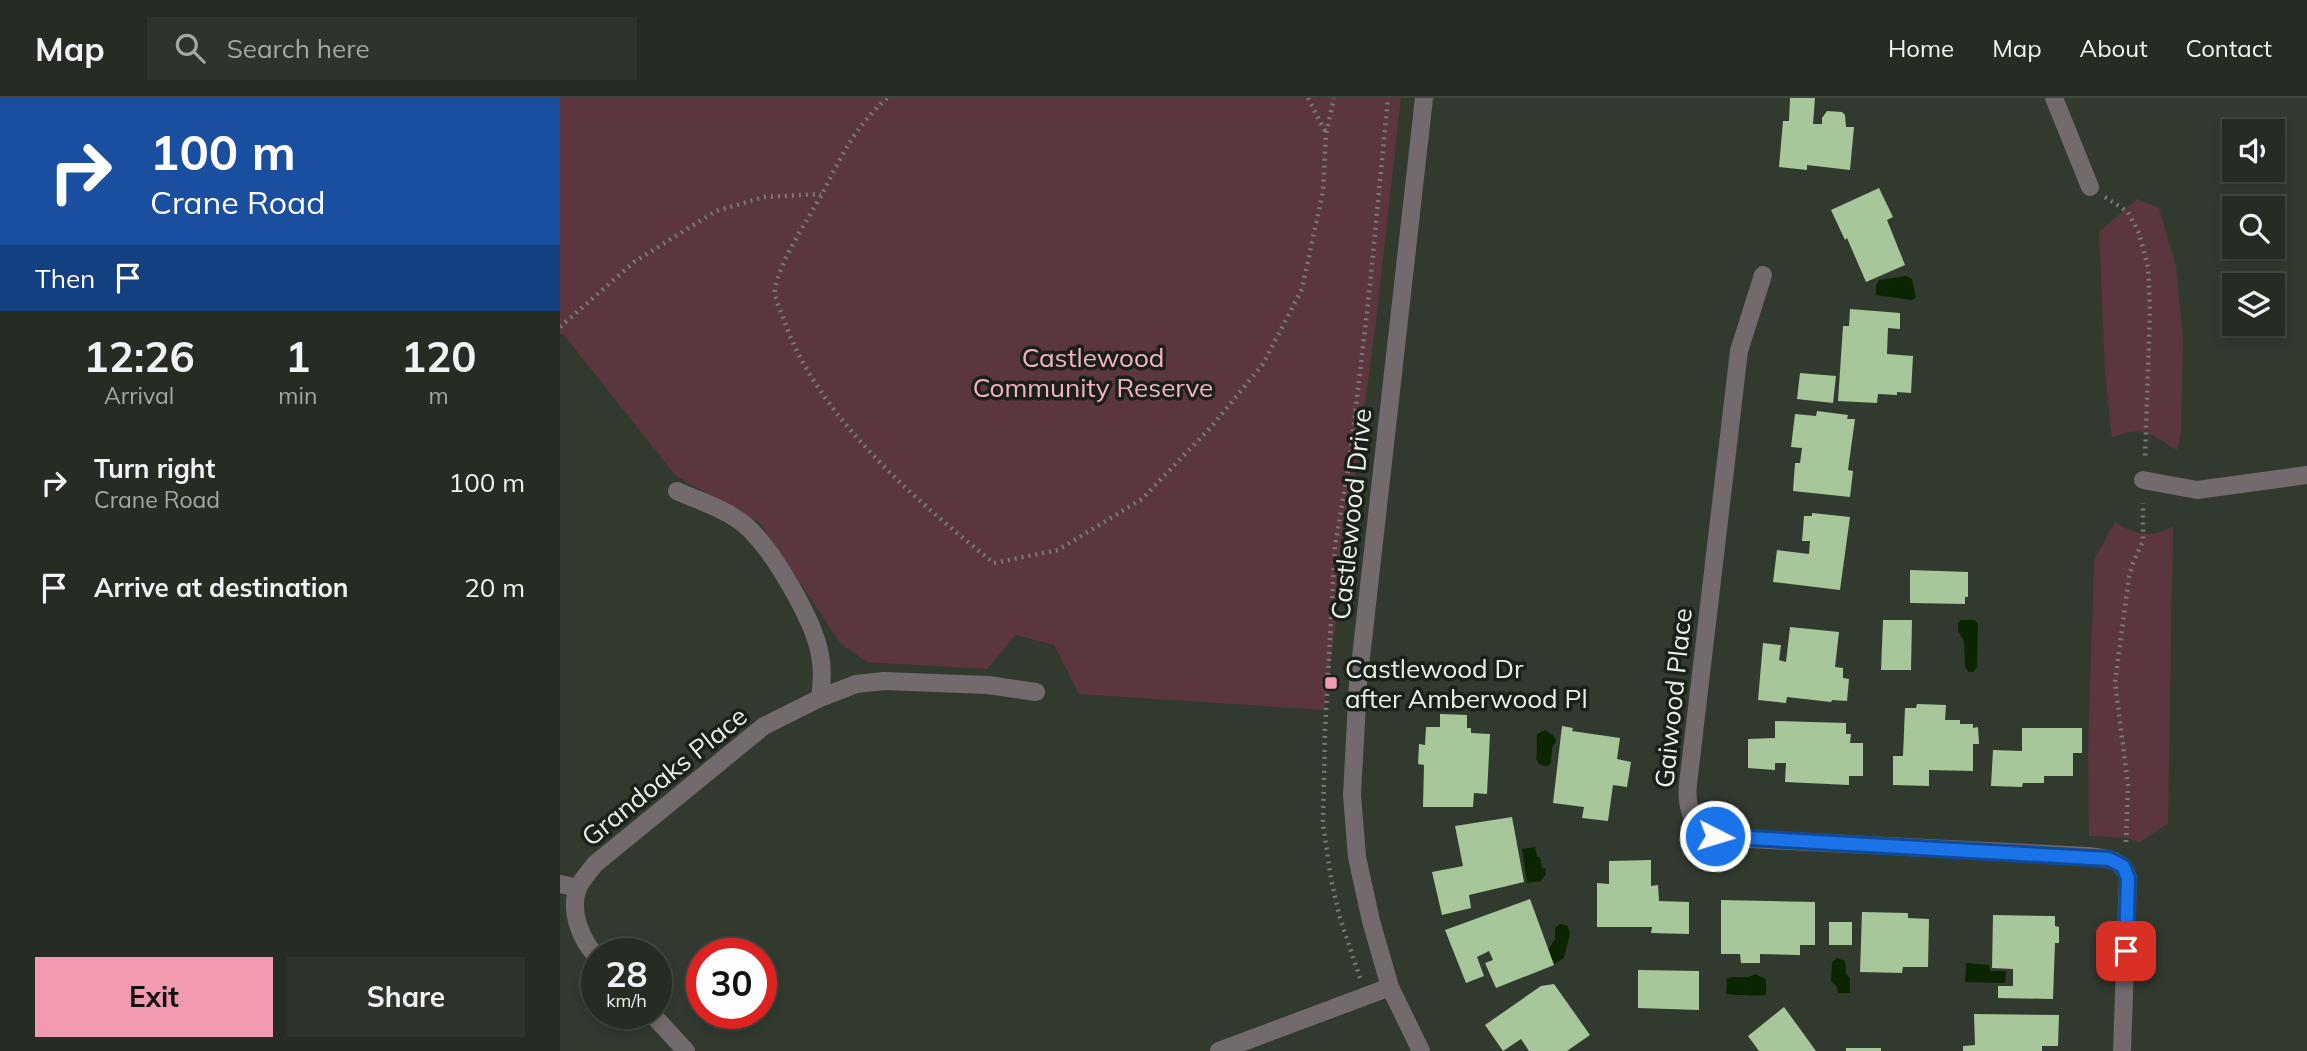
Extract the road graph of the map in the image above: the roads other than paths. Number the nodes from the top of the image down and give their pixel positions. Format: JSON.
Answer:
{"nodes":[{"id":1,"x":1424,"y":98,"type":"edge"},
{"id":2,"x":2054,"y":98,"type":"edge"},
{"id":3,"x":2090,"y":187,"type":"road end"},
{"id":4,"x":1763,"y":275,"type":"dead end"},
{"id":5,"x":2307,"y":475,"type":"edge"},
{"id":6,"x":2143,"y":480,"type":"road end"},
{"id":7,"x":677,"y":491,"type":"dead end"},
{"id":8,"x":1036,"y":692,"type":"dead end"},
{"id":9,"x":820,"y":698,"type":"junction"},
{"id":10,"x":560,"y":884,"type":"edge"},
{"id":11,"x":578,"y":888,"type":"junction"},
{"id":12,"x":583,"y":938,"type":"edge"},
{"id":13,"x":1390,"y":987,"type":"junction"},
{"id":14,"x":666,"y":1029,"type":"edge"},
{"id":15,"x":686,"y":1051,"type":"edge"},
{"id":16,"x":1219,"y":1051,"type":"edge"},
{"id":17,"x":1421,"y":1051,"type":"edge"},
{"id":18,"x":2122,"y":1051,"type":"edge"}],
"edges":[{"from":1,"to":13,"type":"street","name":"Castlewood Drive"},
{"from":2,"to":3,"type":"street"},
{"from":4,"to":18,"type":"street","name":"Gaiwood Place"},
{"from":5,"to":6,"type":"street"},
{"from":7,"to":9,"type":"street"},
{"from":8,"to":9,"type":"street","name":"Grandoaks Place"},
{"from":9,"to":11,"type":"street","name":"Grandoaks Place"},
{"from":10,"to":11,"type":"street"},
{"from":11,"to":12,"type":"street"},
{"from":13,"to":16,"type":"street"},
{"from":13,"to":17,"type":"street","name":"Castlewood Drive"},
{"from":14,"to":15,"type":"street"}]}
